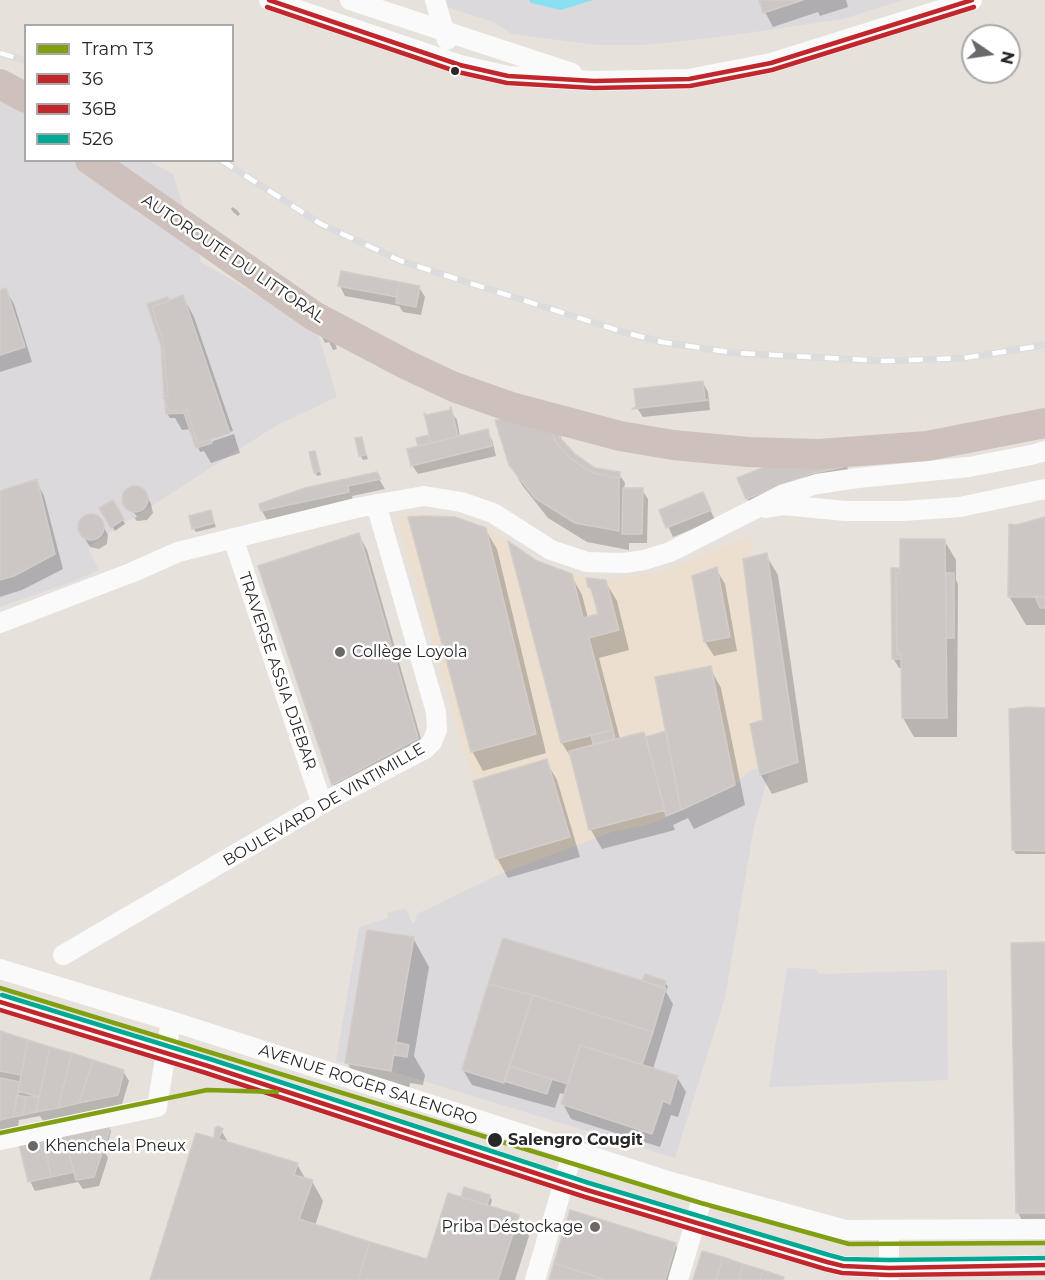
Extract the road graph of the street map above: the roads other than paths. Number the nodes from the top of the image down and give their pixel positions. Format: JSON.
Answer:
{"nodes":[{"id":1,"x":269,"y":0,"type":"edge"},
{"id":2,"x":350,"y":0,"type":"edge"},
{"id":3,"x":435,"y":0,"type":"edge"},
{"id":4,"x":972,"y":0,"type":"edge"},
{"id":5,"x":445,"y":31,"type":"junction"},
{"id":6,"x":454,"y":63,"type":"junction"},
{"id":7,"x":594,"y":81,"type":"junction"},
{"id":8,"x":0,"y":84,"type":"edge"},
{"id":9,"x":24,"y":97,"type":"edge"},
{"id":10,"x":0,"y":105,"type":"edge"},
{"id":11,"x":24,"y":118,"type":"edge"},
{"id":12,"x":93,"y":162,"type":"edge"},
{"id":13,"x":124,"y":162,"type":"edge"},
{"id":14,"x":1045,"y":403,"type":"edge"},
{"id":15,"x":1045,"y":423,"type":"edge"},
{"id":16,"x":1045,"y":451,"type":"edge"},
{"id":17,"x":1045,"y":489,"type":"edge"},
{"id":18,"x":376,"y":504,"type":"junction"},
{"id":19,"x":757,"y":509,"type":"junction"},
{"id":20,"x":233,"y":538,"type":"junction"},
{"id":21,"x":0,"y":623,"type":"edge"},
{"id":22,"x":322,"y":804,"type":"junction"},
{"id":23,"x":63,"y":955,"type":"dead end"},
{"id":24,"x":0,"y":969,"type":"edge"},
{"id":25,"x":0,"y":1002,"type":"edge"},
{"id":26,"x":171,"y":1021,"type":"junction"},
{"id":27,"x":165,"y":1053,"type":"junction"},
{"id":28,"x":0,"y":1140,"type":"edge"},
{"id":29,"x":573,"y":1151,"type":"junction"},
{"id":30,"x":564,"y":1183,"type":"junction"},
{"id":31,"x":704,"y":1192,"type":"junction"},
{"id":32,"x":696,"y":1223,"type":"junction"},
{"id":33,"x":1045,"y":1229,"type":"edge"},
{"id":34,"x":889,"y":1230,"type":"junction"},
{"id":35,"x":1045,"y":1265,"type":"edge"},
{"id":36,"x":825,"y":1271,"type":"edge"},
{"id":37,"x":889,"y":1274,"type":"edge"},
{"id":38,"x":535,"y":1280,"type":"edge"},
{"id":39,"x":678,"y":1280,"type":"edge"}],
"edges":[{"from":1,"to":6,"type":"street"},
{"from":2,"to":5,"type":"street"},
{"from":3,"to":5,"type":"street"},
{"from":4,"to":7,"type":"street"},
{"from":5,"to":6,"type":"street"},
{"from":5,"to":7,"type":"street"},
{"from":6,"to":7,"type":"street"},
{"from":8,"to":9,"type":"highway"},
{"from":10,"to":11,"type":"highway"},
{"from":12,"to":15,"type":"highway","name":"AUTOROUTE DU LITTORAL"},
{"from":13,"to":14,"type":"highway","name":"AUTOROUTE DU LITTORAL"},
{"from":16,"to":19,"type":"street"},
{"from":17,"to":19,"type":"street"},
{"from":18,"to":19,"type":"street"},
{"from":18,"to":20,"type":"street"},
{"from":18,"to":22,"type":"street","name":"BOULEVARD DE VINTIMILLE"},
{"from":20,"to":21,"type":"street"},
{"from":20,"to":22,"type":"street","name":"TRAVERSE ASSIA DJEBAR"},
{"from":22,"to":23,"type":"street","name":"BOULEVARD DE VINTIMILLE"},
{"from":24,"to":26,"type":"street","name":"AVENUE ROGER SALENGRO"},
{"from":25,"to":27,"type":"street","name":"AVENUE ROGER SALENGRO"},
{"from":26,"to":27,"type":"street"},
{"from":26,"to":29,"type":"street","name":"AVENUE ROGER SALENGRO"},
{"from":27,"to":28,"type":"street"},
{"from":27,"to":30,"type":"street","name":"AVENUE ROGER SALENGRO"},
{"from":29,"to":30,"type":"street"},
{"from":29,"to":31,"type":"street","name":"AVENUE ROGER SALENGRO"},
{"from":30,"to":32,"type":"street","name":"AVENUE ROGER SALENGRO"},
{"from":30,"to":38,"type":"street"},
{"from":31,"to":32,"type":"street"},
{"from":31,"to":34,"type":"street","name":"AVENUE ROGER SALENGRO"},
{"from":32,"to":36,"type":"street","name":"AVENUE ROGER SALENGRO"},
{"from":32,"to":39,"type":"street"},
{"from":33,"to":34,"type":"street","name":"AVENUE ROGER SALENGRO"},
{"from":34,"to":37,"type":"street"},
{"from":35,"to":37,"type":"street","name":"AVENUE ROGER SALENGRO"},
{"from":36,"to":37,"type":"street","name":"AVENUE ROGER SALENGRO"}]}
